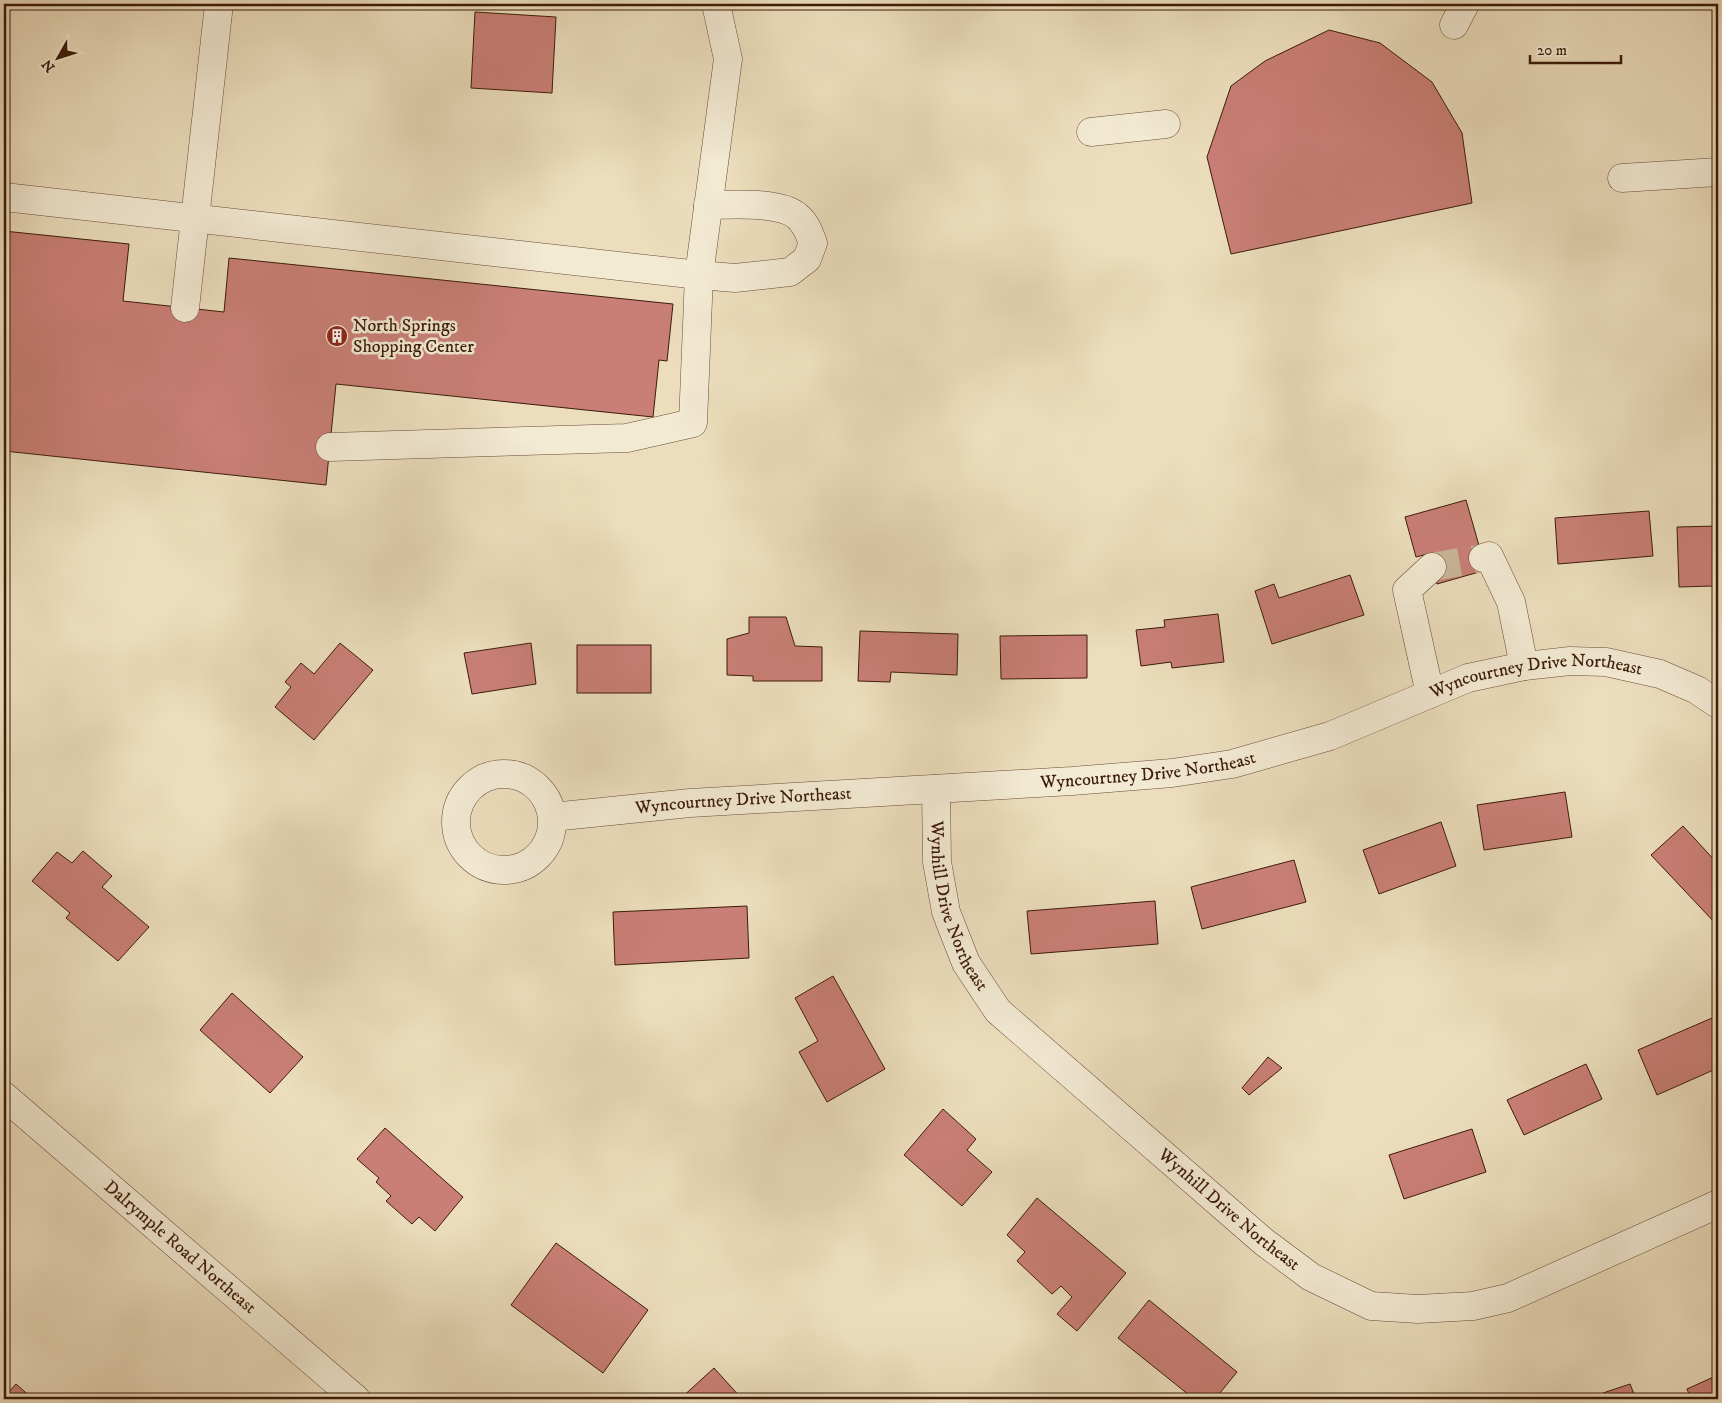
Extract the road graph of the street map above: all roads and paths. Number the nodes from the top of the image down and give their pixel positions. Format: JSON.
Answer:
{"nodes":[{"id":1,"x":219,"y":4,"type":"edge"},
{"id":2,"x":716,"y":4,"type":"edge"},
{"id":3,"x":1166,"y":124,"type":"dead end"},
{"id":4,"x":1091,"y":132,"type":"dead end"},
{"id":5,"x":1718,"y":172,"type":"edge"},
{"id":6,"x":1622,"y":178,"type":"dead end"},
{"id":7,"x":4,"y":197,"type":"edge"},
{"id":8,"x":708,"y":205,"type":"junction"},
{"id":9,"x":195,"y":219,"type":"junction"},
{"id":10,"x":699,"y":275,"type":"junction"},
{"id":11,"x":185,"y":308,"type":"dead end"},
{"id":12,"x":330,"y":448,"type":"dead end"},
{"id":13,"x":1483,"y":558,"type":"dead end"},
{"id":14,"x":1432,"y":567,"type":"tunnel mouth"},
{"id":15,"x":1524,"y":666,"type":"junction"},
{"id":16,"x":1430,"y":694,"type":"junction"},
{"id":17,"x":1718,"y":704,"type":"edge"},
{"id":18,"x":936,"y":788,"type":"junction"},
{"id":19,"x":552,"y":817,"type":"dead end"},
{"id":20,"x":4,"y":1096,"type":"edge"},
{"id":21,"x":1718,"y":1204,"type":"edge"},
{"id":22,"x":356,"y":1399,"type":"edge"}],
"edges":[{"from":1,"to":9,"type":"street"},
{"from":2,"to":8,"type":"street"},
{"from":3,"to":4,"type":"street"},
{"from":5,"to":6,"type":"street"},
{"from":7,"to":9,"type":"street"},
{"from":8,"to":10,"type":"street"},
{"from":8,"to":10,"type":"street"},
{"from":9,"to":10,"type":"street"},
{"from":9,"to":11,"type":"street"},
{"from":10,"to":12,"type":"street"},
{"from":13,"to":15,"type":"street"},
{"from":14,"to":16,"type":"street"},
{"from":15,"to":16,"type":"street","name":"Wyncourtney Drive Northeast"},
{"from":15,"to":17,"type":"street","name":"Wyncourtney Drive Northeast"},
{"from":16,"to":18,"type":"street","name":"Wyncourtney Drive Northeast"},
{"from":18,"to":19,"type":"street","name":"Wyncourtney Drive Northeast"},
{"from":18,"to":21,"type":"street","name":"Wynhill Drive Northeast"},
{"from":20,"to":22,"type":"street","name":"Dalrymple Road Northeast"}]}
